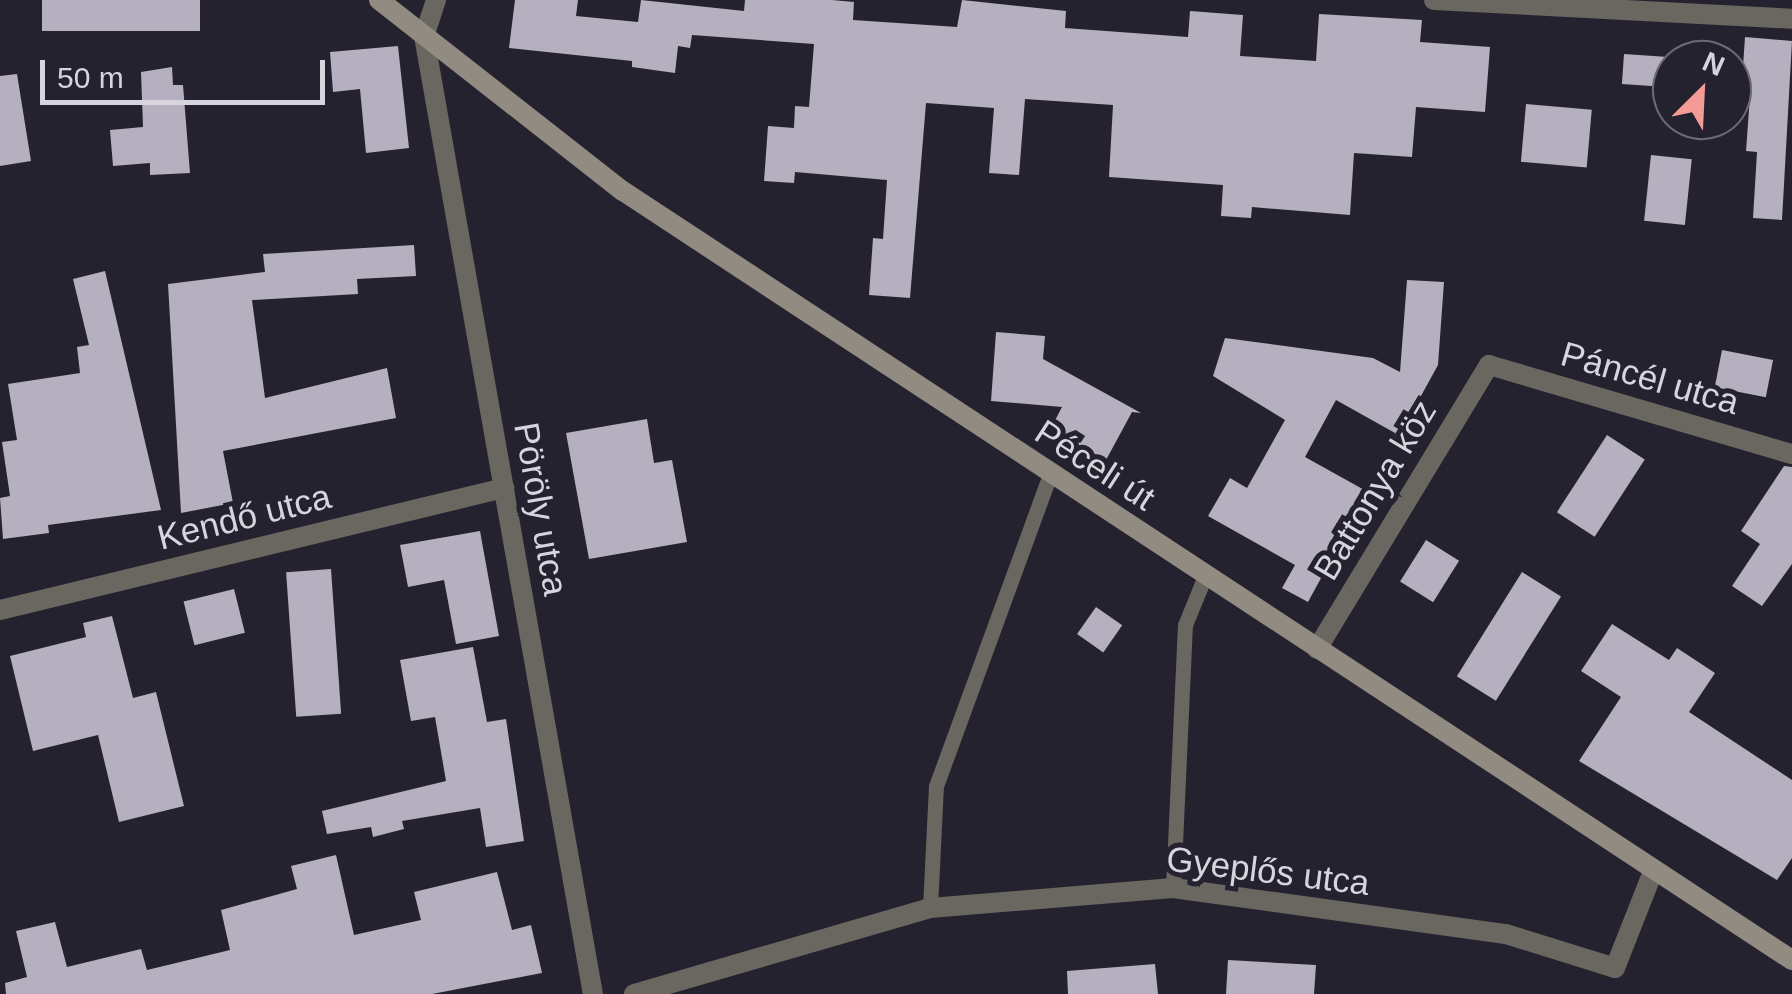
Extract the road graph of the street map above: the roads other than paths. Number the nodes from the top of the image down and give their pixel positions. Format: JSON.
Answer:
{"nodes":[{"id":1,"x":379,"y":0,"type":"edge"},
{"id":2,"x":436,"y":0,"type":"edge"},
{"id":3,"x":1434,"y":0,"type":"edge"},
{"id":4,"x":1792,"y":19,"type":"edge"},
{"id":5,"x":424,"y":36,"type":"junction"},
{"id":6,"x":1489,"y":365,"type":"joint"},
{"id":7,"x":1792,"y":454,"type":"edge"},
{"id":8,"x":1050,"y":476,"type":"junction"},
{"id":9,"x":504,"y":488,"type":"junction"},
{"id":10,"x":1205,"y":576,"type":"junction"},
{"id":11,"x":0,"y":610,"type":"edge"},
{"id":12,"x":1316,"y":649,"type":"junction"},
{"id":13,"x":1654,"y":869,"type":"junction"},
{"id":14,"x":1172,"y":888,"type":"junction"},
{"id":15,"x":930,"y":908,"type":"junction"},
{"id":16,"x":1792,"y":960,"type":"edge"},
{"id":17,"x":594,"y":994,"type":"edge"},
{"id":18,"x":634,"y":994,"type":"edge"}],
"edges":[{"from":1,"to":5,"type":"main road","name":"Péceli út"},
{"from":2,"to":5,"type":"street"},
{"from":3,"to":4,"type":"street"},
{"from":5,"to":8,"type":"main road","name":"Péceli út"},
{"from":5,"to":9,"type":"street","name":"Pöröly utca"},
{"from":6,"to":7,"type":"street","name":"Páncél utca"},
{"from":6,"to":12,"type":"street","name":"Battonya köz"},
{"from":8,"to":10,"type":"main road","name":"Péceli út"},
{"from":8,"to":15,"type":"lane"},
{"from":9,"to":11,"type":"street","name":"Kendő utca"},
{"from":9,"to":17,"type":"street","name":"Pöröly utca"},
{"from":10,"to":12,"type":"main road","name":"Péceli út"},
{"from":10,"to":14,"type":"lane"},
{"from":12,"to":13,"type":"main road","name":"Péceli út"},
{"from":13,"to":14,"type":"street","name":"Gyeplős utca"},
{"from":13,"to":16,"type":"main road","name":"Péceli út"},
{"from":14,"to":15,"type":"street","name":"Gyeplős utca"},
{"from":15,"to":18,"type":"street","name":"Gyeplős utca"}]}
